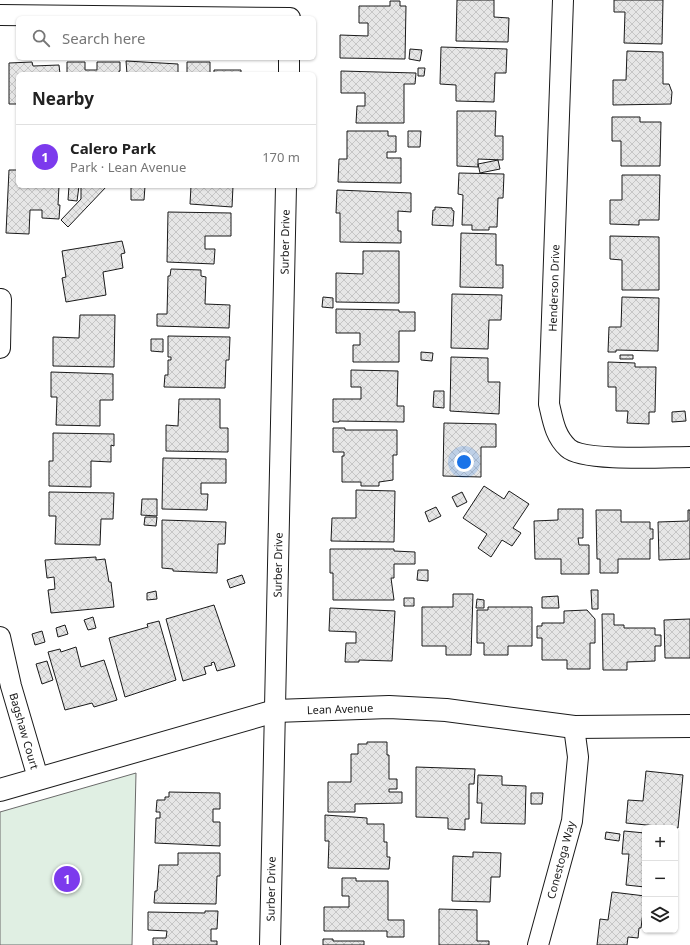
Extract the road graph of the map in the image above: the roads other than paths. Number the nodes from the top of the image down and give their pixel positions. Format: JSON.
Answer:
{"nodes":[{"id":1,"x":563,"y":0,"type":"edge"},
{"id":2,"x":0,"y":15,"type":"edge"},
{"id":3,"x":97,"y":16,"type":"edge"},
{"id":4,"x":289,"y":60,"type":"edge"},
{"id":5,"x":289,"y":72,"type":"edge"},
{"id":6,"x":286,"y":188,"type":"edge"},
{"id":7,"x":1,"y":299,"type":"dead end"},
{"id":8,"x":0,"y":348,"type":"edge"},
{"id":9,"x":690,"y":457,"type":"edge"},
{"id":10,"x":0,"y":636,"type":"edge"},
{"id":11,"x":275,"y":711,"type":"junction"},
{"id":12,"x":690,"y":726,"type":"edge"},
{"id":13,"x":574,"y":727,"type":"junction"},
{"id":14,"x":38,"y":778,"type":"junction"},
{"id":15,"x":0,"y":790,"type":"edge"},
{"id":16,"x":270,"y":945,"type":"edge"},
{"id":17,"x":538,"y":945,"type":"edge"}],
"edges":[{"from":1,"to":9,"type":"street","name":"Henderson Drive"},
{"from":2,"to":3,"type":"street"},
{"from":4,"to":5,"type":"street"},
{"from":6,"to":11,"type":"street","name":"Surber Drive"},
{"from":7,"to":8,"type":"street"},
{"from":10,"to":14,"type":"street","name":"Bagshaw Court"},
{"from":11,"to":13,"type":"street","name":"Lean Avenue"},
{"from":11,"to":14,"type":"street","name":"Lean Avenue"},
{"from":11,"to":16,"type":"street","name":"Surber Drive"},
{"from":12,"to":13,"type":"street","name":"Lean Avenue"},
{"from":13,"to":17,"type":"street","name":"Conestoga Way"},
{"from":14,"to":15,"type":"street","name":"Lean Avenue"}]}
